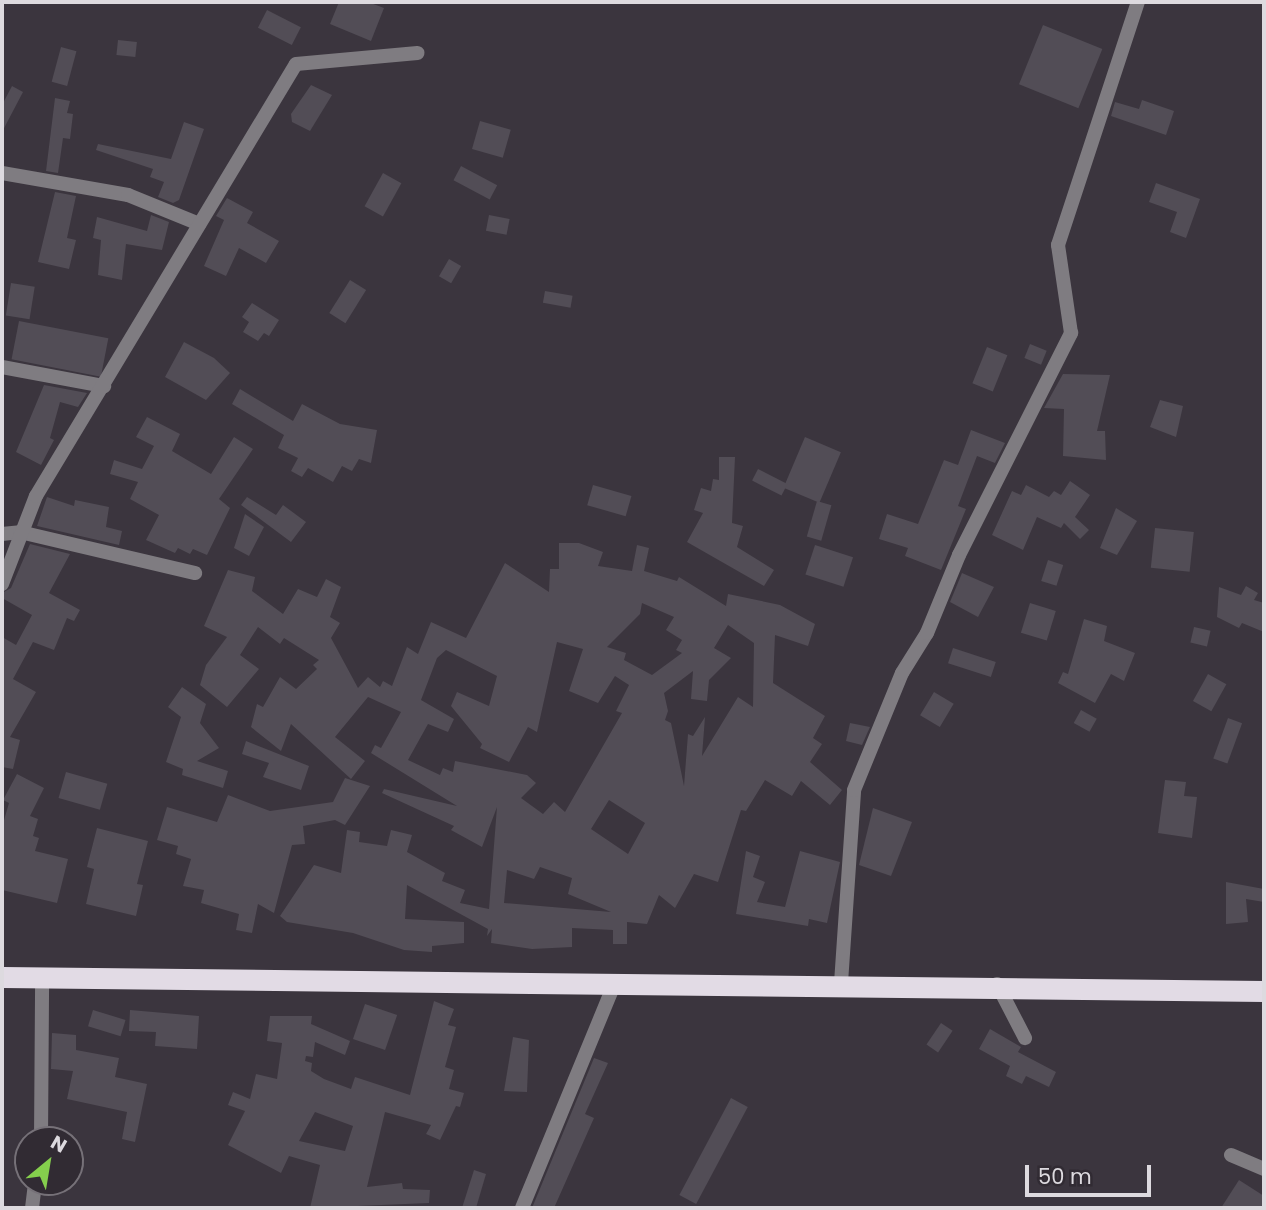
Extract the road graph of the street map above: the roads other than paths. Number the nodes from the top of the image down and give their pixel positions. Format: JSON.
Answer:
{"nodes":[{"id":1,"x":1138,"y":2,"type":"edge"},
{"id":2,"x":418,"y":53,"type":"dead end"},
{"id":3,"x":2,"y":173,"type":"edge"},
{"id":4,"x":199,"y":223,"type":"junction"},
{"id":5,"x":2,"y":367,"type":"edge"},
{"id":6,"x":104,"y":386,"type":"junction"},
{"id":7,"x":20,"y":532,"type":"junction"},
{"id":8,"x":2,"y":534,"type":"edge"},
{"id":9,"x":195,"y":573,"type":"dead end"},
{"id":10,"x":2,"y":584,"type":"edge"},
{"id":11,"x":2,"y":977,"type":"edge"},
{"id":12,"x":42,"y":981,"type":"junction"},
{"id":13,"x":841,"y":983,"type":"junction"},
{"id":14,"x":998,"y":984,"type":"junction"},
{"id":15,"x":613,"y":987,"type":"junction"},
{"id":16,"x":1264,"y":991,"type":"edge"},
{"id":17,"x":1025,"y":1038,"type":"dead end"},
{"id":18,"x":41,"y":1126,"type":"edge"},
{"id":19,"x":1231,"y":1155,"type":"dead end"},
{"id":20,"x":1264,"y":1169,"type":"edge"},
{"id":21,"x":522,"y":1208,"type":"edge"}],
"edges":[{"from":1,"to":13,"type":"street"},
{"from":2,"to":4,"type":"street"},
{"from":3,"to":4,"type":"street"},
{"from":4,"to":6,"type":"street"},
{"from":5,"to":6,"type":"street"},
{"from":6,"to":7,"type":"street"},
{"from":7,"to":8,"type":"street"},
{"from":7,"to":9,"type":"street"},
{"from":7,"to":10,"type":"street"},
{"from":11,"to":12,"type":"highway"},
{"from":12,"to":15,"type":"highway"},
{"from":12,"to":18,"type":"street"},
{"from":13,"to":14,"type":"highway"},
{"from":13,"to":15,"type":"highway"},
{"from":14,"to":16,"type":"highway"},
{"from":14,"to":17,"type":"street"},
{"from":15,"to":21,"type":"street"},
{"from":19,"to":20,"type":"street"}]}
